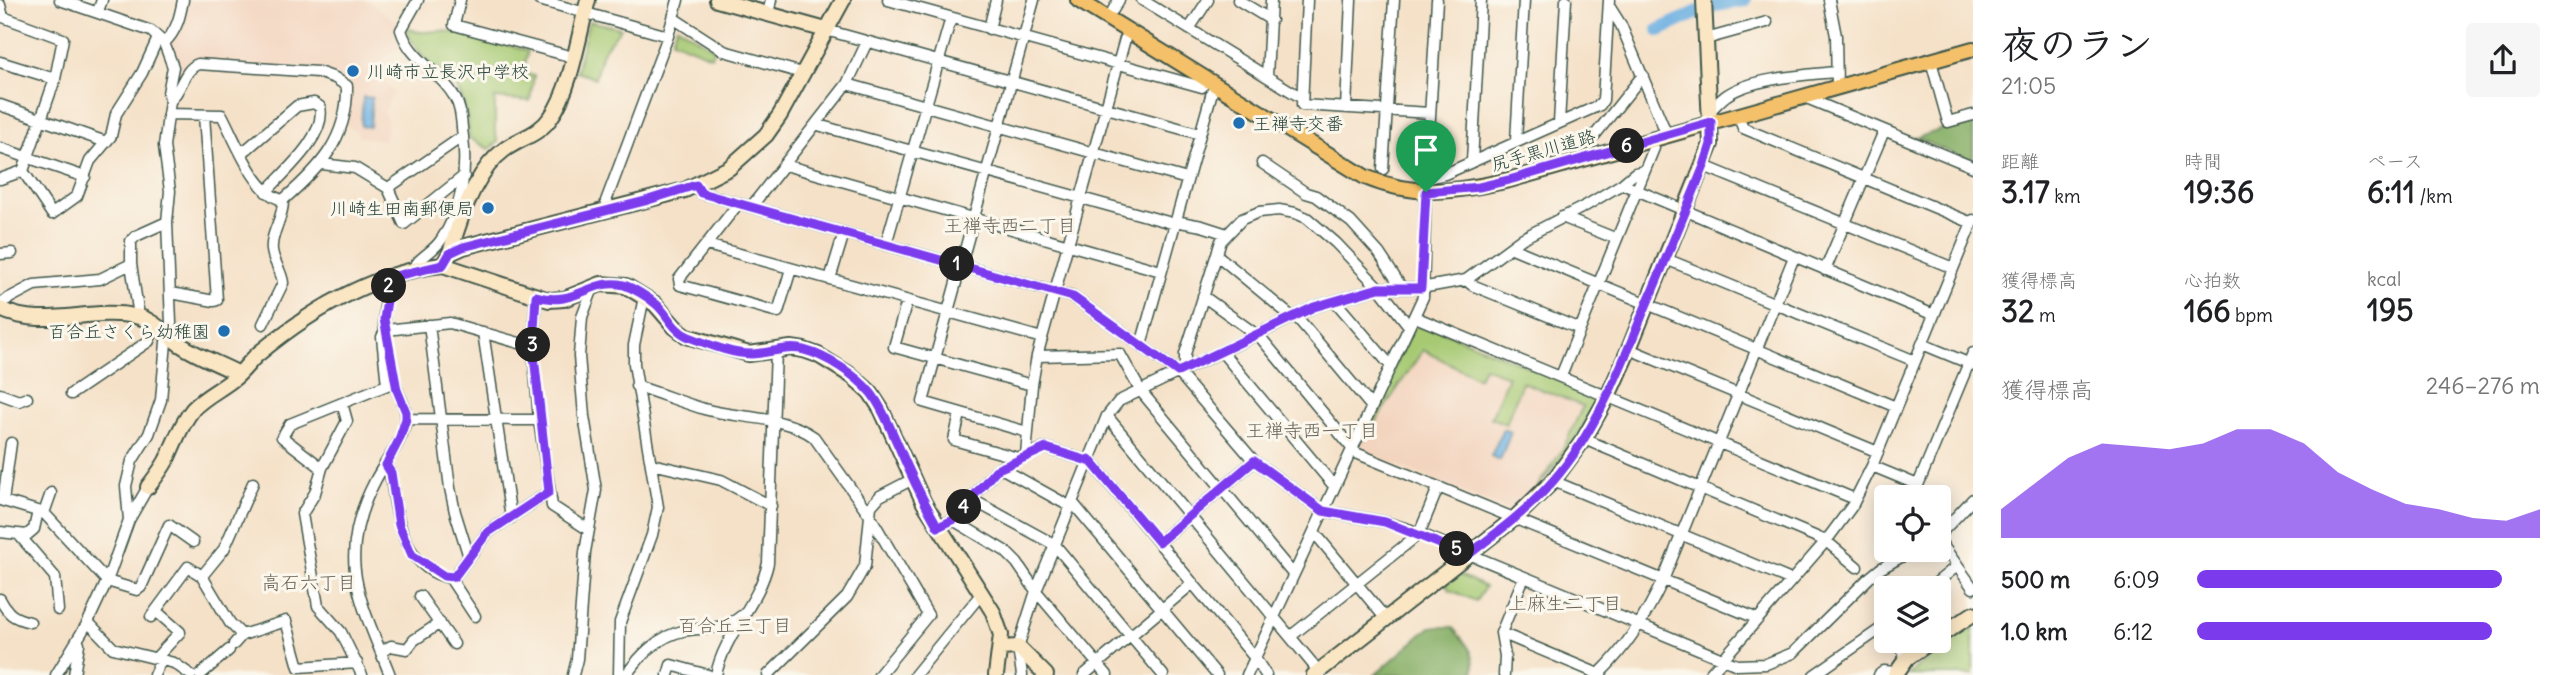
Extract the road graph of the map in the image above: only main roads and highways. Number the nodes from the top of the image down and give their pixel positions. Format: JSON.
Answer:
{"nodes":[{"id":1,"x":1078,"y":0,"type":"edge"},
{"id":2,"x":1973,"y":49,"type":"edge"}],
"edges":[{"from":1,"to":2,"type":"main road","name":"尻手黒川道路"}]}
